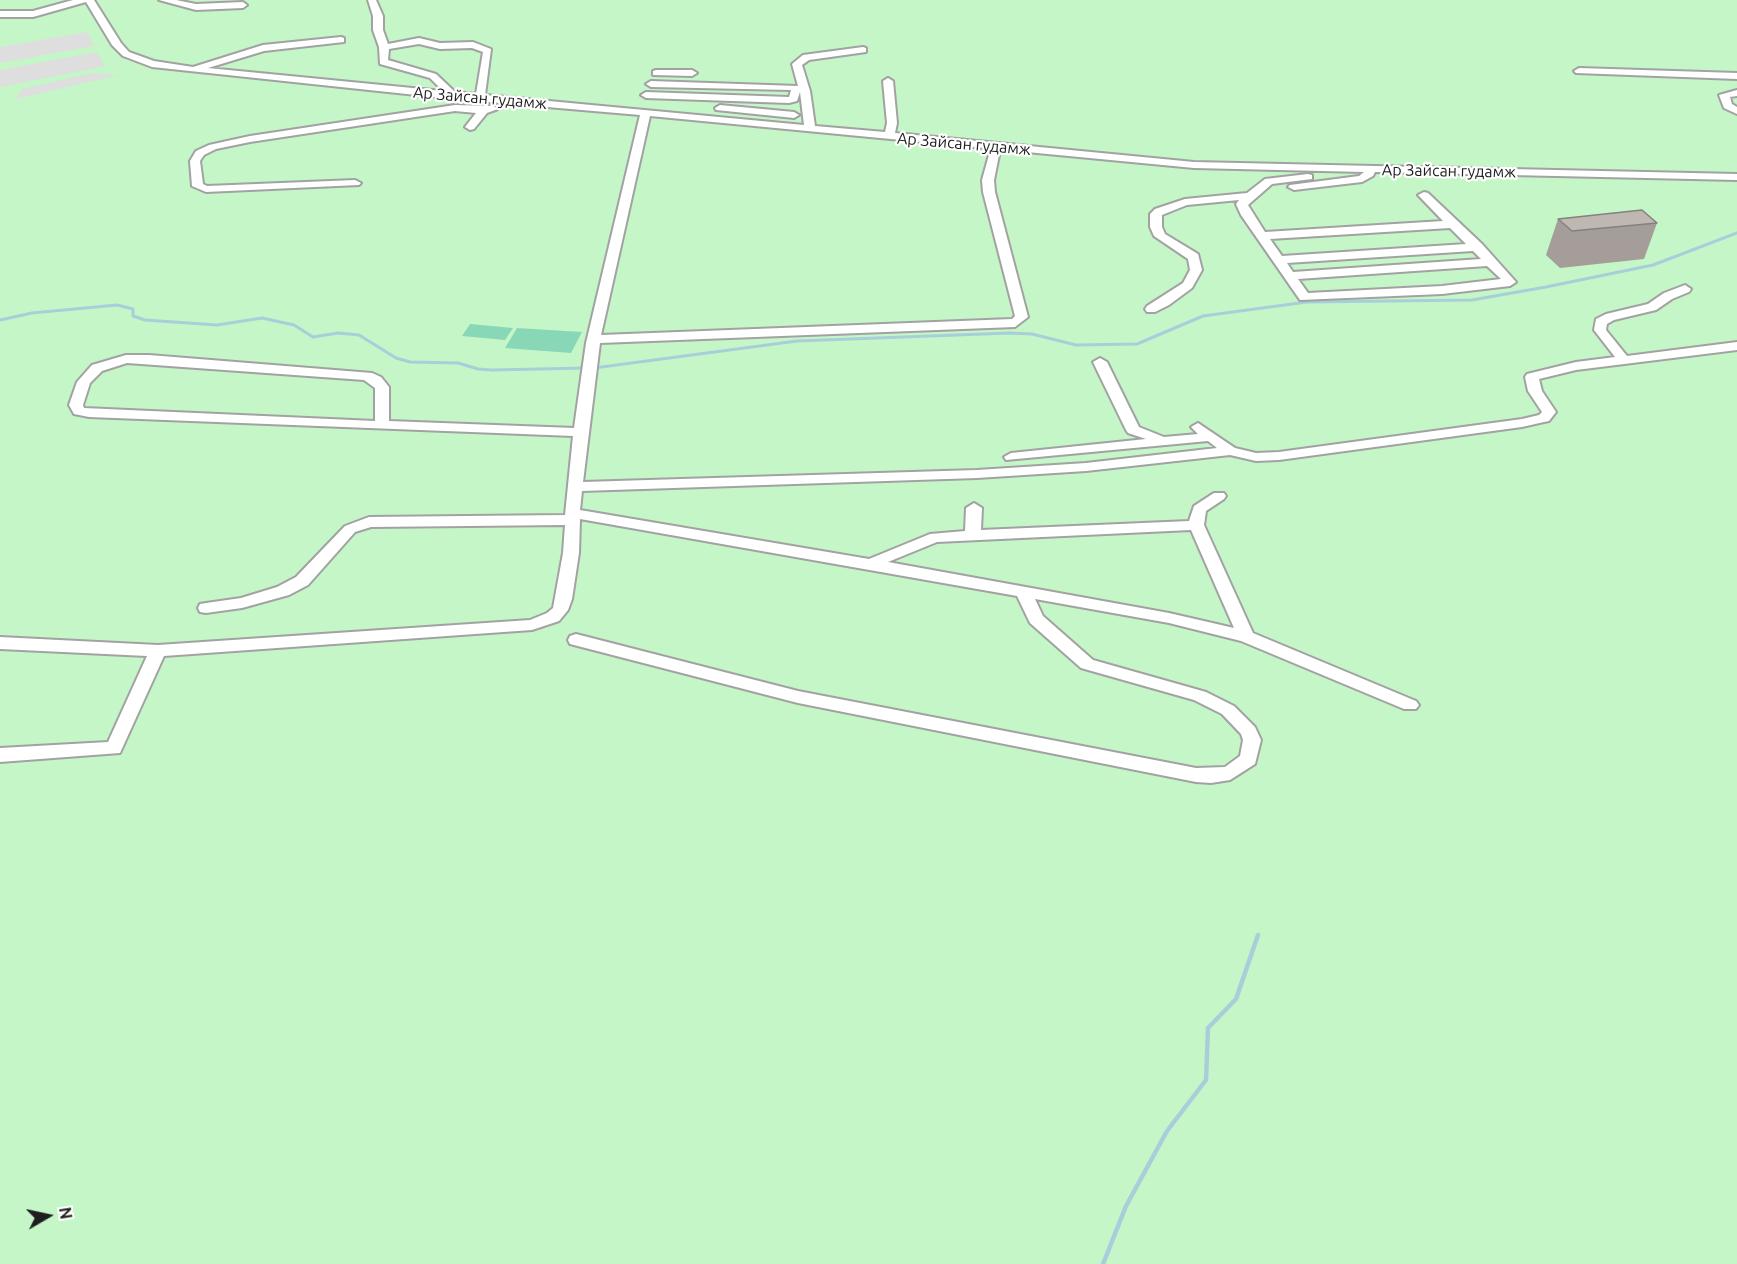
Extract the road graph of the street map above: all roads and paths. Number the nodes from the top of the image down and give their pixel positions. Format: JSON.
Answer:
{"nodes":[{"id":1,"x":83,"y":0,"type":"edge"},
{"id":2,"x":90,"y":0,"type":"edge"},
{"id":3,"x":163,"y":0,"type":"edge"},
{"id":4,"x":178,"y":0,"type":"edge"},
{"id":5,"x":372,"y":0,"type":"edge"},
{"id":6,"x":169,"y":1,"type":"edge"},
{"id":7,"x":243,"y":5,"type":"dead end"},
{"id":8,"x":0,"y":15,"type":"edge"},
{"id":9,"x":341,"y":40,"type":"dead end"},
{"id":10,"x":384,"y":47,"type":"junction"},
{"id":11,"x":863,"y":50,"type":"dead end"},
{"id":12,"x":195,"y":71,"type":"junction"},
{"id":13,"x":1579,"y":71,"type":"dead end"},
{"id":14,"x":656,"y":73,"type":"dead end"},
{"id":15,"x":792,"y":76,"type":"dead end"},
{"id":16,"x":1737,"y":76,"type":"edge"},
{"id":17,"x":728,"y":80,"type":"junction"},
{"id":18,"x":888,"y":81,"type":"dead end"},
{"id":19,"x":651,"y":84,"type":"dead end"},
{"id":20,"x":1737,"y":93,"type":"edge"},
{"id":21,"x":646,"y":95,"type":"dead end"},
{"id":22,"x":454,"y":96,"type":"junction"},
{"id":23,"x":723,"y":97,"type":"junction"},
{"id":24,"x":480,"y":98,"type":"junction"},
{"id":25,"x":550,"y":105,"type":"junction"},
{"id":26,"x":720,"y":108,"type":"junction"},
{"id":27,"x":484,"y":110,"type":"junction"},
{"id":28,"x":1737,"y":111,"type":"edge"},
{"id":29,"x":645,"y":114,"type":"junction"},
{"id":30,"x":794,"y":115,"type":"dead end"},
{"id":31,"x":716,"y":121,"type":"junction"},
{"id":32,"x":470,"y":127,"type":"dead end"},
{"id":33,"x":810,"y":130,"type":"junction"},
{"id":34,"x":889,"y":137,"type":"junction"},
{"id":35,"x":993,"y":155,"type":"dead end"},
{"id":36,"x":1348,"y":168,"type":"junction"},
{"id":37,"x":1370,"y":169,"type":"junction"},
{"id":38,"x":1737,"y":177,"type":"edge"},
{"id":39,"x":355,"y":183,"type":"dead end"},
{"id":40,"x":1260,"y":187,"type":"junction"},
{"id":41,"x":1424,"y":195,"type":"dead end"},
{"id":42,"x":1249,"y":196,"type":"junction"},
{"id":43,"x":1452,"y":224,"type":"junction"},
{"id":44,"x":1262,"y":236,"type":"junction"},
{"id":45,"x":1478,"y":247,"type":"junction"},
{"id":46,"x":1279,"y":260,"type":"junction"},
{"id":47,"x":1491,"y":262,"type":"junction"},
{"id":48,"x":1290,"y":276,"type":"junction"},
{"id":49,"x":1685,"y":289,"type":"dead end"},
{"id":50,"x":1151,"y":309,"type":"dead end"},
{"id":51,"x":594,"y":339,"type":"junction"},
{"id":52,"x":1737,"y":346,"type":"edge"},
{"id":53,"x":1624,"y":360,"type":"junction"},
{"id":54,"x":1100,"y":362,"type":"dead end"},
{"id":55,"x":382,"y":425,"type":"junction"},
{"id":56,"x":580,"y":432,"type":"junction"},
{"id":57,"x":1166,"y":441,"type":"junction"},
{"id":58,"x":1230,"y":451,"type":"junction"},
{"id":59,"x":1011,"y":458,"type":"dead end"},
{"id":60,"x":575,"y":487,"type":"junction"},
{"id":61,"x":1219,"y":496,"type":"dead end"},
{"id":62,"x":974,"y":508,"type":"dead end"},
{"id":63,"x":572,"y":517,"type":"junction"},
{"id":64,"x":1196,"y":525,"type":"junction"},
{"id":65,"x":972,"y":533,"type":"junction"},
{"id":66,"x":870,"y":564,"type":"junction"},
{"id":67,"x":1023,"y":591,"type":"junction"},
{"id":68,"x":206,"y":608,"type":"dead end"},
{"id":69,"x":1246,"y":637,"type":"junction"},
{"id":70,"x":576,"y":640,"type":"dead end"},
{"id":71,"x":0,"y":643,"type":"edge"},
{"id":72,"x":158,"y":651,"type":"junction"},
{"id":73,"x":1410,"y":705,"type":"dead end"},
{"id":74,"x":0,"y":755,"type":"edge"}],
"edges":[{"from":1,"to":8,"type":"street"},
{"from":2,"to":12,"type":"street","name":"Ар Зайсан гудамж"},
{"from":3,"to":6,"type":"street"},
{"from":4,"to":6,"type":"street"},
{"from":5,"to":10,"type":"street"},
{"from":6,"to":7,"type":"street"},
{"from":9,"to":12,"type":"street"},
{"from":10,"to":22,"type":"street"},
{"from":10,"to":24,"type":"street"},
{"from":11,"to":33,"type":"street"},
{"from":12,"to":22,"type":"street","name":"Ар Зайсан гудамж"},
{"from":13,"to":16,"type":"street"},
{"from":14,"to":17,"type":"street"},
{"from":15,"to":17,"type":"street"},
{"from":17,"to":19,"type":"street"},
{"from":17,"to":23,"type":"street"},
{"from":17,"to":23,"type":"street"},
{"from":18,"to":34,"type":"street"},
{"from":20,"to":28,"type":"street"},
{"from":21,"to":23,"type":"street"},
{"from":22,"to":24,"type":"street","name":"Ар Зайсан гудамж"},
{"from":23,"to":26,"type":"street"},
{"from":24,"to":25,"type":"street","name":"Ар Зайсан гудамж"},
{"from":25,"to":27,"type":"street"},
{"from":25,"to":29,"type":"street","name":"Ар Зайсан гудамж"},
{"from":26,"to":30,"type":"street"},
{"from":26,"to":31,"type":"street"},
{"from":27,"to":32,"type":"street"},
{"from":27,"to":39,"type":"street"},
{"from":29,"to":31,"type":"street","name":"Ар Зайсан гудамж"},
{"from":29,"to":51,"type":"street"},
{"from":31,"to":33,"type":"street","name":"Ар Зайсан гудамж"},
{"from":33,"to":34,"type":"street","name":"Ар Зайсан гудамж"},
{"from":34,"to":36,"type":"street","name":"Ар Зайсан гудамж"},
{"from":35,"to":51,"type":"street"},
{"from":36,"to":37,"type":"street","name":"Ар Зайсан гудамж"},
{"from":36,"to":40,"type":"street"},
{"from":37,"to":38,"type":"street","name":"Ар Зайсан гудамж"},
{"from":37,"to":40,"type":"street"},
{"from":40,"to":42,"type":"street"},
{"from":41,"to":43,"type":"street"},
{"from":42,"to":44,"type":"street"},
{"from":42,"to":50,"type":"street"},
{"from":43,"to":44,"type":"street"},
{"from":43,"to":45,"type":"street"},
{"from":44,"to":46,"type":"street"},
{"from":45,"to":46,"type":"street"},
{"from":45,"to":47,"type":"street"},
{"from":46,"to":48,"type":"street"},
{"from":47,"to":48,"type":"street"},
{"from":47,"to":48,"type":"street"},
{"from":49,"to":53,"type":"street"},
{"from":51,"to":56,"type":"street"},
{"from":52,"to":53,"type":"street"},
{"from":53,"to":58,"type":"street"},
{"from":54,"to":57,"type":"street"},
{"from":55,"to":55,"type":"street"},
{"from":55,"to":56,"type":"street"},
{"from":56,"to":60,"type":"street"},
{"from":57,"to":58,"type":"street"},
{"from":57,"to":59,"type":"street"},
{"from":58,"to":60,"type":"street"},
{"from":60,"to":63,"type":"street"},
{"from":61,"to":64,"type":"street"},
{"from":62,"to":65,"type":"street"},
{"from":63,"to":66,"type":"street"},
{"from":63,"to":68,"type":"street"},
{"from":63,"to":72,"type":"street"},
{"from":64,"to":65,"type":"street"},
{"from":64,"to":69,"type":"street"},
{"from":65,"to":66,"type":"street"},
{"from":66,"to":67,"type":"street"},
{"from":67,"to":69,"type":"street"},
{"from":67,"to":70,"type":"street"},
{"from":69,"to":73,"type":"street"},
{"from":71,"to":72,"type":"street"},
{"from":72,"to":74,"type":"street"}]}
